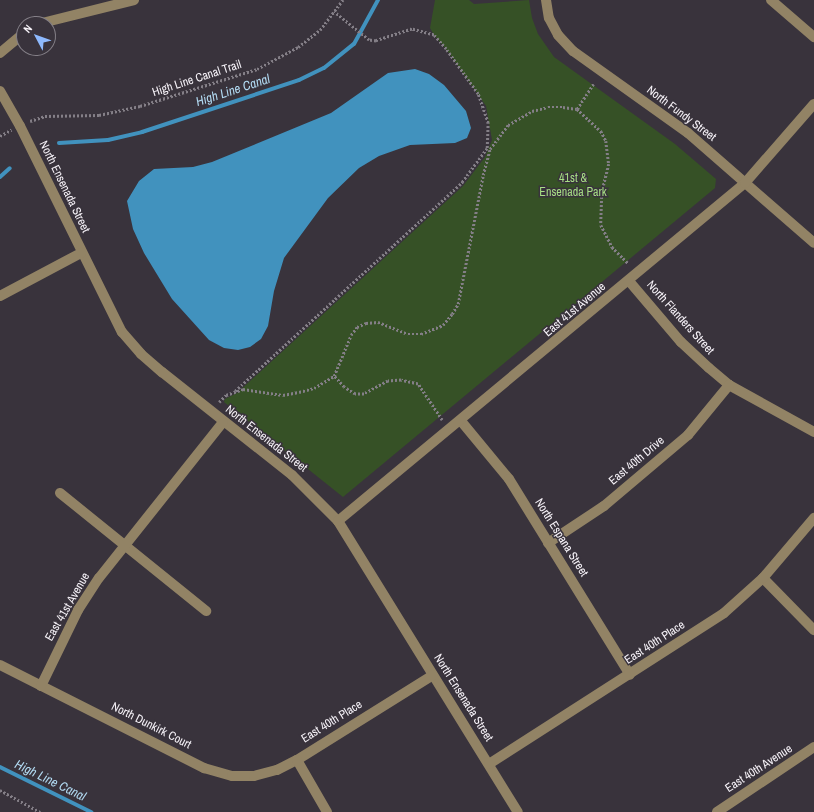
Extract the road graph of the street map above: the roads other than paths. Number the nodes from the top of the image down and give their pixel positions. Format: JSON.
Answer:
{"nodes":[{"id":1,"x":134,"y":0,"type":"edge"},
{"id":2,"x":546,"y":0,"type":"edge"},
{"id":3,"x":771,"y":0,"type":"edge"},
{"id":4,"x":56,"y":20,"type":"edge"},
{"id":5,"x":814,"y":37,"type":"edge"},
{"id":6,"x":16,"y":40,"type":"edge"},
{"id":7,"x":0,"y":53,"type":"edge"},
{"id":8,"x":0,"y":91,"type":"edge"},
{"id":9,"x":814,"y":104,"type":"edge"},
{"id":10,"x":745,"y":183,"type":"junction"},
{"id":11,"x":814,"y":243,"type":"edge"},
{"id":12,"x":81,"y":253,"type":"junction"},
{"id":13,"x":629,"y":281,"type":"junction"},
{"id":14,"x":0,"y":296,"type":"edge"},
{"id":15,"x":729,"y":385,"type":"junction"},
{"id":16,"x":461,"y":421,"type":"junction"},
{"id":17,"x":223,"y":422,"type":"junction"},
{"id":18,"x":814,"y":432,"type":"edge"},
{"id":19,"x":60,"y":493,"type":"dead end"},
{"id":20,"x":814,"y":518,"type":"edge"},
{"id":21,"x":338,"y":521,"type":"junction"},
{"id":22,"x":548,"y":543,"type":"junction"},
{"id":23,"x":125,"y":545,"type":"junction"},
{"id":24,"x":763,"y":578,"type":"junction"},
{"id":25,"x":206,"y":611,"type":"dead end"},
{"id":26,"x":814,"y":630,"type":"edge"},
{"id":27,"x":0,"y":665,"type":"edge"},
{"id":28,"x":432,"y":675,"type":"junction"},
{"id":29,"x":630,"y":675,"type":"junction"},
{"id":30,"x":41,"y":686,"type":"junction"},
{"id":31,"x":814,"y":747,"type":"edge"},
{"id":32,"x":297,"y":760,"type":"junction"},
{"id":33,"x":489,"y":764,"type":"junction"},
{"id":34,"x":327,"y":812,"type":"edge"},
{"id":35,"x":518,"y":812,"type":"edge"},
{"id":36,"x":717,"y":812,"type":"edge"}],
"edges":[{"from":1,"to":4,"type":"street"},
{"from":2,"to":10,"type":"street","name":"North Fundy Street"},
{"from":3,"to":5,"type":"street"},
{"from":6,"to":7,"type":"street"},
{"from":8,"to":12,"type":"street","name":"North Ensenada Street"},
{"from":9,"to":10,"type":"street","name":"East 41st Avenue"},
{"from":10,"to":11,"type":"street","name":"North Fundy Street"},
{"from":10,"to":13,"type":"street","name":"East 41st Avenue"},
{"from":12,"to":14,"type":"street"},
{"from":12,"to":17,"type":"street","name":"North Ensenada Street"},
{"from":13,"to":15,"type":"street","name":"North Flanders Street"},
{"from":13,"to":16,"type":"street","name":"East 41st Avenue"},
{"from":15,"to":18,"type":"street","name":"North Flanders Street"},
{"from":15,"to":22,"type":"street","name":"East 40th Drive"},
{"from":16,"to":21,"type":"street","name":"East 41st Avenue"},
{"from":16,"to":22,"type":"street","name":"North Espana Street"},
{"from":17,"to":21,"type":"street","name":"North Ensenada Street"},
{"from":17,"to":23,"type":"street","name":"East 41st Avenue"},
{"from":19,"to":23,"type":"street"},
{"from":20,"to":24,"type":"street","name":"East 40th Place"},
{"from":21,"to":28,"type":"street","name":"North Ensenada Street"},
{"from":22,"to":29,"type":"street","name":"North Espana Street"},
{"from":23,"to":25,"type":"street"},
{"from":23,"to":30,"type":"street","name":"East 41st Avenue"},
{"from":24,"to":26,"type":"street"},
{"from":24,"to":29,"type":"street","name":"East 40th Place"},
{"from":27,"to":30,"type":"street","name":"North Dunkirk Court"},
{"from":28,"to":32,"type":"street","name":"East 40th Place"},
{"from":28,"to":33,"type":"street","name":"North Ensenada Street"},
{"from":29,"to":33,"type":"street","name":"East 40th Place"},
{"from":30,"to":32,"type":"street","name":"North Dunkirk Court"},
{"from":31,"to":36,"type":"street","name":"East 40th Avenue"},
{"from":32,"to":34,"type":"street","name":"East 40th Place"},
{"from":33,"to":35,"type":"street","name":"North Ensenada Street"}]}
